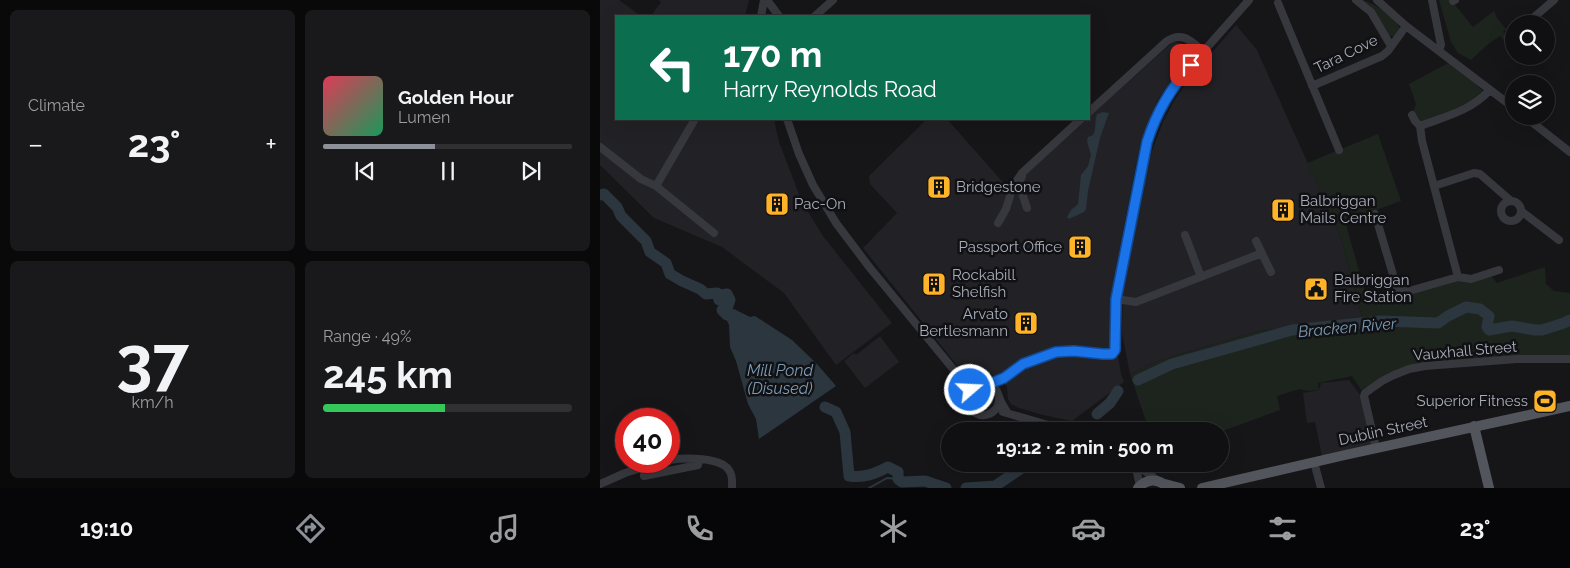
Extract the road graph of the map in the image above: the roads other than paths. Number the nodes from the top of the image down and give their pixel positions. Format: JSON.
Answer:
{"nodes":[{"id":1,"x":766,"y":0,"type":"edge"},
{"id":2,"x":833,"y":0,"type":"edge"},
{"id":3,"x":1249,"y":0,"type":"edge"},
{"id":4,"x":1356,"y":0,"type":"edge"},
{"id":5,"x":1377,"y":0,"type":"edge"},
{"id":6,"x":1432,"y":0,"type":"edge"},
{"id":7,"x":1554,"y":0,"type":"edge"},
{"id":8,"x":1278,"y":3,"type":"dead end"},
{"id":9,"x":761,"y":15,"type":"edge"},
{"id":10,"x":777,"y":15,"type":"edge"},
{"id":11,"x":816,"y":15,"type":"edge"},
{"id":12,"x":1536,"y":15,"type":"edge"},
{"id":13,"x":1406,"y":26,"type":"junction"},
{"id":14,"x":1392,"y":46,"type":"junction"},
{"id":15,"x":1438,"y":50,"type":"junction"},
{"id":16,"x":1202,"y":51,"type":"junction"},
{"id":17,"x":1312,"y":86,"type":"junction"},
{"id":18,"x":1490,"y":90,"type":"junction"},
{"id":19,"x":1505,"y":101,"type":"edge"},
{"id":20,"x":1090,"y":111,"type":"edge"},
{"id":21,"x":1412,"y":115,"type":"dead end"},
{"id":22,"x":694,"y":120,"type":"edge"},
{"id":23,"x":787,"y":120,"type":"edge"},
{"id":24,"x":1080,"y":120,"type":"edge"},
{"id":25,"x":1536,"y":125,"type":"edge"},
{"id":26,"x":1420,"y":126,"type":"junction"},
{"id":27,"x":600,"y":147,"type":"edge"},
{"id":28,"x":1339,"y":150,"type":"dead end"},
{"id":29,"x":1570,"y":152,"type":"edge"},
{"id":30,"x":1023,"y":172,"type":"junction"},
{"id":31,"x":656,"y":186,"type":"junction"},
{"id":32,"x":1434,"y":186,"type":"junction"},
{"id":33,"x":1511,"y":201,"type":"junction"},
{"id":34,"x":1027,"y":208,"type":"dead end"},
{"id":35,"x":1520,"y":211,"type":"junction"},
{"id":36,"x":1375,"y":214,"type":"dead end"},
{"id":37,"x":998,"y":223,"type":"dead end"},
{"id":38,"x":714,"y":232,"type":"dead end"},
{"id":39,"x":1185,"y":235,"type":"dead end"},
{"id":40,"x":1559,"y":240,"type":"dead end"},
{"id":41,"x":1256,"y":241,"type":"dead end"},
{"id":42,"x":1262,"y":253,"type":"junction"},
{"id":43,"x":1499,"y":270,"type":"dead end"},
{"id":44,"x":1271,"y":272,"type":"dead end"},
{"id":45,"x":1201,"y":277,"type":"junction"},
{"id":46,"x":1458,"y":277,"type":"junction"},
{"id":47,"x":1116,"y":299,"type":"junction"},
{"id":48,"x":1570,"y":359,"type":"edge"},
{"id":49,"x":958,"y":375,"type":"junction"},
{"id":50,"x":1004,"y":378,"type":"junction"},
{"id":51,"x":978,"y":383,"type":"junction"},
{"id":52,"x":989,"y":384,"type":"junction"},
{"id":53,"x":999,"y":396,"type":"junction"},
{"id":54,"x":967,"y":400,"type":"junction"},
{"id":55,"x":1570,"y":406,"type":"edge"},
{"id":56,"x":994,"y":411,"type":"junction"},
{"id":57,"x":1007,"y":412,"type":"junction"},
{"id":58,"x":1038,"y":422,"type":"edge"},
{"id":59,"x":1474,"y":426,"type":"junction"},
{"id":60,"x":1376,"y":448,"type":"junction"},
{"id":61,"x":680,"y":458,"type":"edge"},
{"id":62,"x":699,"y":460,"type":"junction"},
{"id":63,"x":1314,"y":462,"type":"junction"},
{"id":64,"x":1137,"y":472,"type":"edge"},
{"id":65,"x":1147,"y":472,"type":"edge"},
{"id":66,"x":627,"y":473,"type":"edge"},
{"id":67,"x":644,"y":476,"type":"dead end"},
{"id":68,"x":600,"y":484,"type":"edge"},
{"id":69,"x":1164,"y":485,"type":"edge"},
{"id":70,"x":1139,"y":487,"type":"edge"},
{"id":71,"x":732,"y":488,"type":"edge"},
{"id":72,"x":1180,"y":488,"type":"edge"},
{"id":73,"x":1202,"y":488,"type":"edge"},
{"id":74,"x":1320,"y":488,"type":"edge"},
{"id":75,"x":1489,"y":488,"type":"edge"}],
"edges":[{"from":1,"to":9,"type":"street"},
{"from":1,"to":10,"type":"street"},
{"from":2,"to":11,"type":"street"},
{"from":3,"to":16,"type":"street"},
{"from":4,"to":14,"type":"street","name":"Tara Cove"},
{"from":5,"to":13,"type":"street"},
{"from":6,"to":15,"type":"street"},
{"from":7,"to":12,"type":"street"},
{"from":8,"to":17,"type":"street","name":"Tara Cove"},
{"from":13,"to":14,"type":"street","name":"Tara Cove"},
{"from":13,"to":15,"type":"street"},
{"from":14,"to":17,"type":"street","name":"Tara Cove"},
{"from":15,"to":18,"type":"street"},
{"from":16,"to":20,"type":"street"},
{"from":16,"to":47,"type":"street"},
{"from":17,"to":28,"type":"street","name":"Tara Cove"},
{"from":18,"to":19,"type":"street"},
{"from":18,"to":26,"type":"street"},
{"from":21,"to":26,"type":"street"},
{"from":22,"to":31,"type":"street"},
{"from":23,"to":49,"type":"street"},
{"from":24,"to":30,"type":"street"},
{"from":25,"to":29,"type":"street"},
{"from":26,"to":32,"type":"street"},
{"from":27,"to":31,"type":"street"},
{"from":30,"to":34,"type":"street"},
{"from":30,"to":37,"type":"street"},
{"from":31,"to":38,"type":"street"},
{"from":32,"to":33,"type":"street"},
{"from":32,"to":46,"type":"street"},
{"from":33,"to":35,"type":"street"},
{"from":33,"to":35,"type":"street"},
{"from":35,"to":40,"type":"street"},
{"from":36,"to":46,"type":"street"},
{"from":39,"to":45,"type":"street"},
{"from":41,"to":42,"type":"street"},
{"from":42,"to":44,"type":"street"},
{"from":42,"to":45,"type":"street"},
{"from":43,"to":46,"type":"street"},
{"from":45,"to":47,"type":"street"},
{"from":47,"to":50,"type":"street"},
{"from":48,"to":60,"type":"street","name":"Vauxhall Street"},
{"from":49,"to":51,"type":"street"},
{"from":49,"to":54,"type":"street"},
{"from":50,"to":52,"type":"street"},
{"from":50,"to":53,"type":"street"},
{"from":51,"to":52,"type":"street"},
{"from":51,"to":54,"type":"street"},
{"from":52,"to":53,"type":"street"},
{"from":53,"to":56,"type":"street"},
{"from":53,"to":57,"type":"street"},
{"from":54,"to":56,"type":"street"},
{"from":55,"to":59,"type":"main road","name":"Dublin Street"},
{"from":56,"to":57,"type":"street"},
{"from":57,"to":58,"type":"street"},
{"from":59,"to":60,"type":"main road","name":"Dublin Street"},
{"from":59,"to":75,"type":"main road"},
{"from":60,"to":63,"type":"main road","name":"Dublin Street"},
{"from":61,"to":62,"type":"street"},
{"from":62,"to":67,"type":"street"},
{"from":62,"to":71,"type":"street"},
{"from":63,"to":73,"type":"main road","name":"Dublin Street"},
{"from":63,"to":74,"type":"street"},
{"from":64,"to":70,"type":"street"},
{"from":65,"to":69,"type":"street"},
{"from":66,"to":68,"type":"street"},
{"from":69,"to":70,"type":"main road"},
{"from":69,"to":72,"type":"main road"}]}
